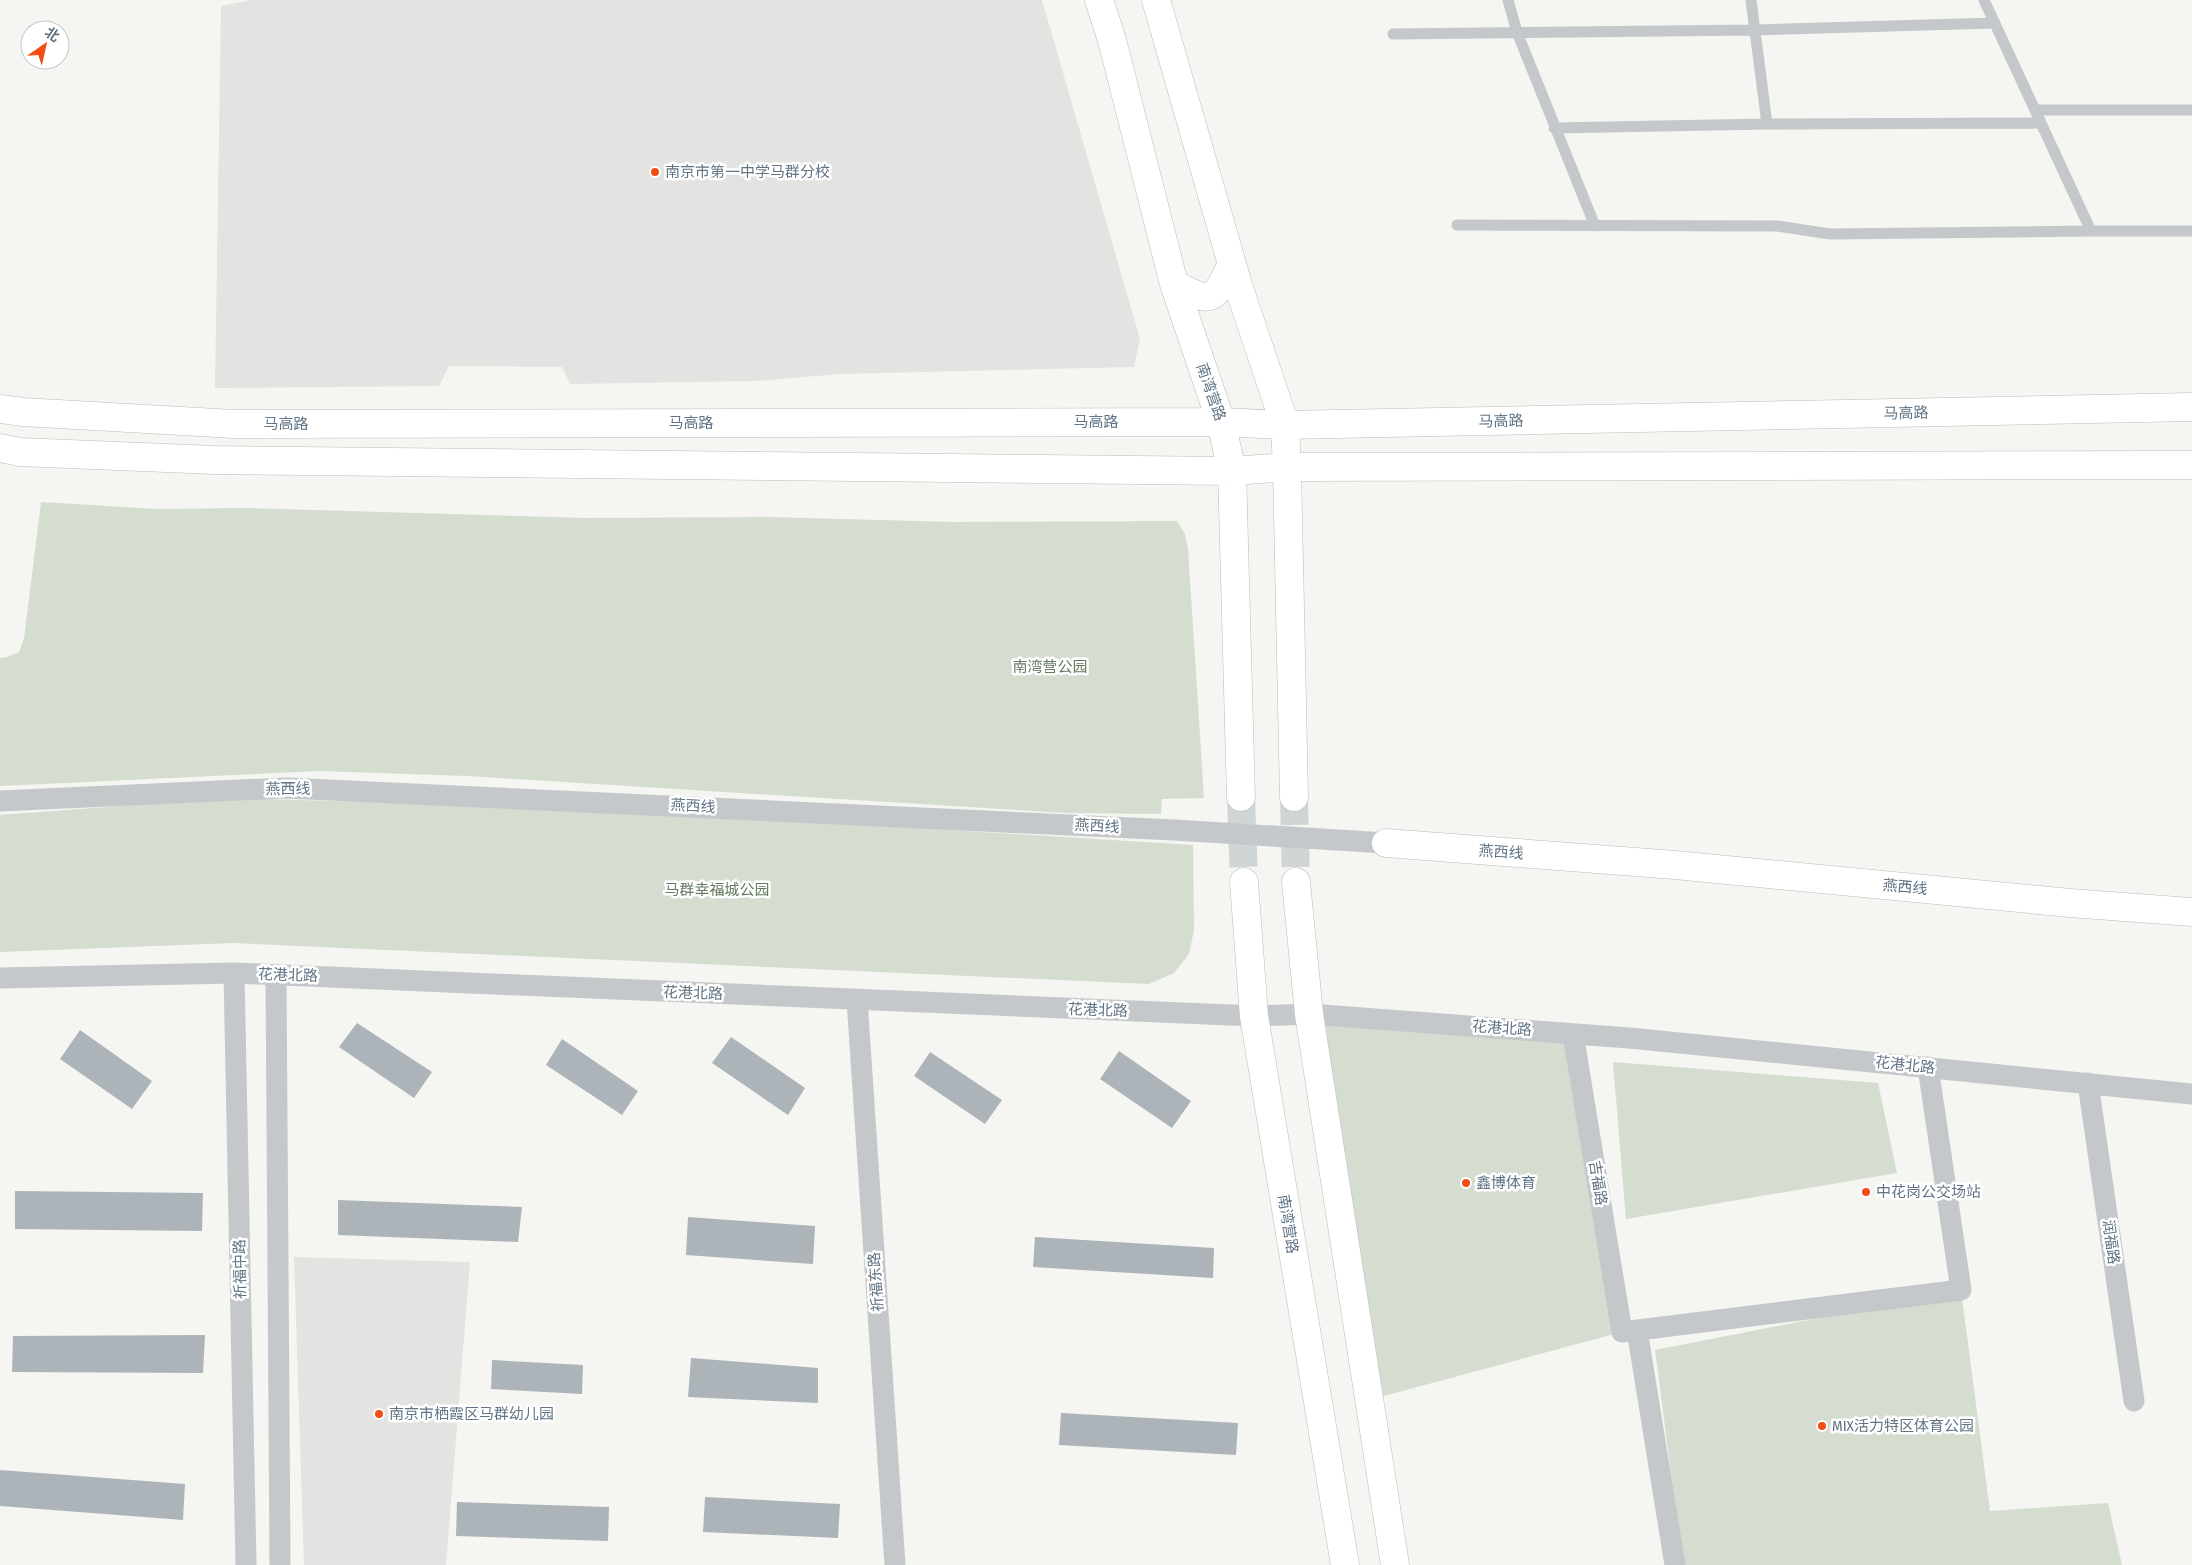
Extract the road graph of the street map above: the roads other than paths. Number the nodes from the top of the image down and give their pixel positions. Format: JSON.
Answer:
{"nodes":[{"id":1,"x":1099,"y":0,"type":"edge"},
{"id":2,"x":1156,"y":0,"type":"edge"},
{"id":3,"x":1508,"y":0,"type":"edge"},
{"id":4,"x":1751,"y":0,"type":"edge"},
{"id":5,"x":1984,"y":0,"type":"edge"},
{"id":6,"x":1995,"y":23,"type":"junction"},
{"id":7,"x":1754,"y":30,"type":"junction"},
{"id":8,"x":1517,"y":32,"type":"junction"},
{"id":9,"x":1393,"y":34,"type":"dead end"},
{"id":10,"x":2035,"y":110,"type":"junction"},
{"id":11,"x":2192,"y":110,"type":"edge"},
{"id":12,"x":2041,"y":123,"type":"junction"},
{"id":13,"x":1767,"y":124,"type":"junction"},
{"id":14,"x":1554,"y":128,"type":"junction"},
{"id":15,"x":1457,"y":225,"type":"dead end"},
{"id":16,"x":1594,"y":226,"type":"junction"},
{"id":17,"x":2091,"y":231,"type":"junction"},
{"id":18,"x":2192,"y":231,"type":"edge"},
{"id":19,"x":1232,"y":264,"type":"junction"},
{"id":20,"x":1174,"y":284,"type":"junction"},
{"id":21,"x":2192,"y":408,"type":"edge"},
{"id":22,"x":0,"y":409,"type":"edge"},
{"id":23,"x":1221,"y":422,"type":"junction"},
{"id":24,"x":1284,"y":425,"type":"junction"},
{"id":25,"x":0,"y":448,"type":"edge"},
{"id":26,"x":2192,"y":465,"type":"edge"},
{"id":27,"x":1287,"y":466,"type":"junction"},
{"id":28,"x":1232,"y":471,"type":"junction"},
{"id":29,"x":1241,"y":797,"type":"tunnel mouth"},
{"id":30,"x":1294,"y":797,"type":"tunnel mouth"},
{"id":31,"x":0,"y":801,"type":"edge"},
{"id":32,"x":1386,"y":843,"type":"joint"},
{"id":33,"x":1244,"y":882,"type":"tunnel mouth"},
{"id":34,"x":1296,"y":882,"type":"tunnel mouth"},
{"id":35,"x":2192,"y":912,"type":"edge"},
{"id":36,"x":234,"y":973,"type":"junction"},
{"id":37,"x":276,"y":975,"type":"junction"},
{"id":38,"x":0,"y":978,"type":"edge"},
{"id":39,"x":856,"y":1000,"type":"junction"},
{"id":40,"x":1309,"y":1014,"type":"junction"},
{"id":41,"x":1254,"y":1016,"type":"junction"},
{"id":42,"x":1573,"y":1034,"type":"junction"},
{"id":43,"x":1928,"y":1067,"type":"junction"},
{"id":44,"x":2088,"y":1083,"type":"junction"},
{"id":45,"x":2192,"y":1094,"type":"edge"},
{"id":46,"x":1630,"y":1331,"type":"junction"},
{"id":47,"x":2134,"y":1401,"type":"dead end"},
{"id":48,"x":246,"y":1565,"type":"edge"},
{"id":49,"x":280,"y":1565,"type":"edge"},
{"id":50,"x":895,"y":1565,"type":"edge"},
{"id":51,"x":1345,"y":1565,"type":"edge"},
{"id":52,"x":1395,"y":1565,"type":"edge"},
{"id":53,"x":1675,"y":1565,"type":"edge"}],
"edges":[{"from":1,"to":20,"type":"main road","name":"南湾营路"},
{"from":2,"to":19,"type":"main road"},
{"from":3,"to":8,"type":"lane"},
{"from":4,"to":7,"type":"lane"},
{"from":5,"to":6,"type":"lane"},
{"from":6,"to":7,"type":"lane"},
{"from":6,"to":10,"type":"lane"},
{"from":7,"to":8,"type":"lane"},
{"from":7,"to":13,"type":"lane"},
{"from":8,"to":9,"type":"lane"},
{"from":8,"to":14,"type":"lane"},
{"from":10,"to":11,"type":"lane"},
{"from":10,"to":12,"type":"lane"},
{"from":12,"to":13,"type":"lane"},
{"from":12,"to":17,"type":"lane"},
{"from":13,"to":14,"type":"lane"},
{"from":14,"to":16,"type":"lane"},
{"from":15,"to":16,"type":"lane"},
{"from":16,"to":17,"type":"lane"},
{"from":17,"to":18,"type":"lane"},
{"from":19,"to":20,"type":"main road"},
{"from":19,"to":24,"type":"main road"},
{"from":20,"to":23,"type":"main road","name":"南湾营路"},
{"from":21,"to":24,"type":"main road","name":"马高路"},
{"from":22,"to":23,"type":"main road","name":"马高路"},
{"from":23,"to":24,"type":"main road","name":"马高路"},
{"from":23,"to":28,"type":"main road","name":"南湾营路"},
{"from":24,"to":27,"type":"main road"},
{"from":25,"to":28,"type":"main road"},
{"from":26,"to":27,"type":"main road"},
{"from":27,"to":28,"type":"main road"},
{"from":27,"to":30,"type":"main road"},
{"from":28,"to":29,"type":"main road","name":"南湾营路"},
{"from":31,"to":32,"type":"street","name":"燕西线"},
{"from":32,"to":35,"type":"main road","name":"燕西线"},
{"from":33,"to":41,"type":"main road","name":"南湾营路"},
{"from":34,"to":40,"type":"main road"},
{"from":36,"to":37,"type":"street","name":"花港北路"},
{"from":36,"to":38,"type":"street","name":"花港北路"},
{"from":36,"to":48,"type":"street","name":"祈福中路"},
{"from":37,"to":39,"type":"street","name":"花港北路"},
{"from":37,"to":49,"type":"street"},
{"from":39,"to":41,"type":"street","name":"花港北路"},
{"from":39,"to":50,"type":"street","name":"祈福东路"},
{"from":40,"to":41,"type":"street","name":"花港北路"},
{"from":40,"to":42,"type":"street","name":"花港北路"},
{"from":40,"to":52,"type":"main road"},
{"from":41,"to":51,"type":"main road","name":"南湾营路"},
{"from":42,"to":43,"type":"street","name":"花港北路"},
{"from":42,"to":46,"type":"street","name":"吉福路"},
{"from":43,"to":44,"type":"street","name":"花港北路"},
{"from":43,"to":46,"type":"street"},
{"from":44,"to":45,"type":"street","name":"花港北路"},
{"from":44,"to":47,"type":"street","name":"润福路"},
{"from":46,"to":53,"type":"street","name":"吉福路"}]}
